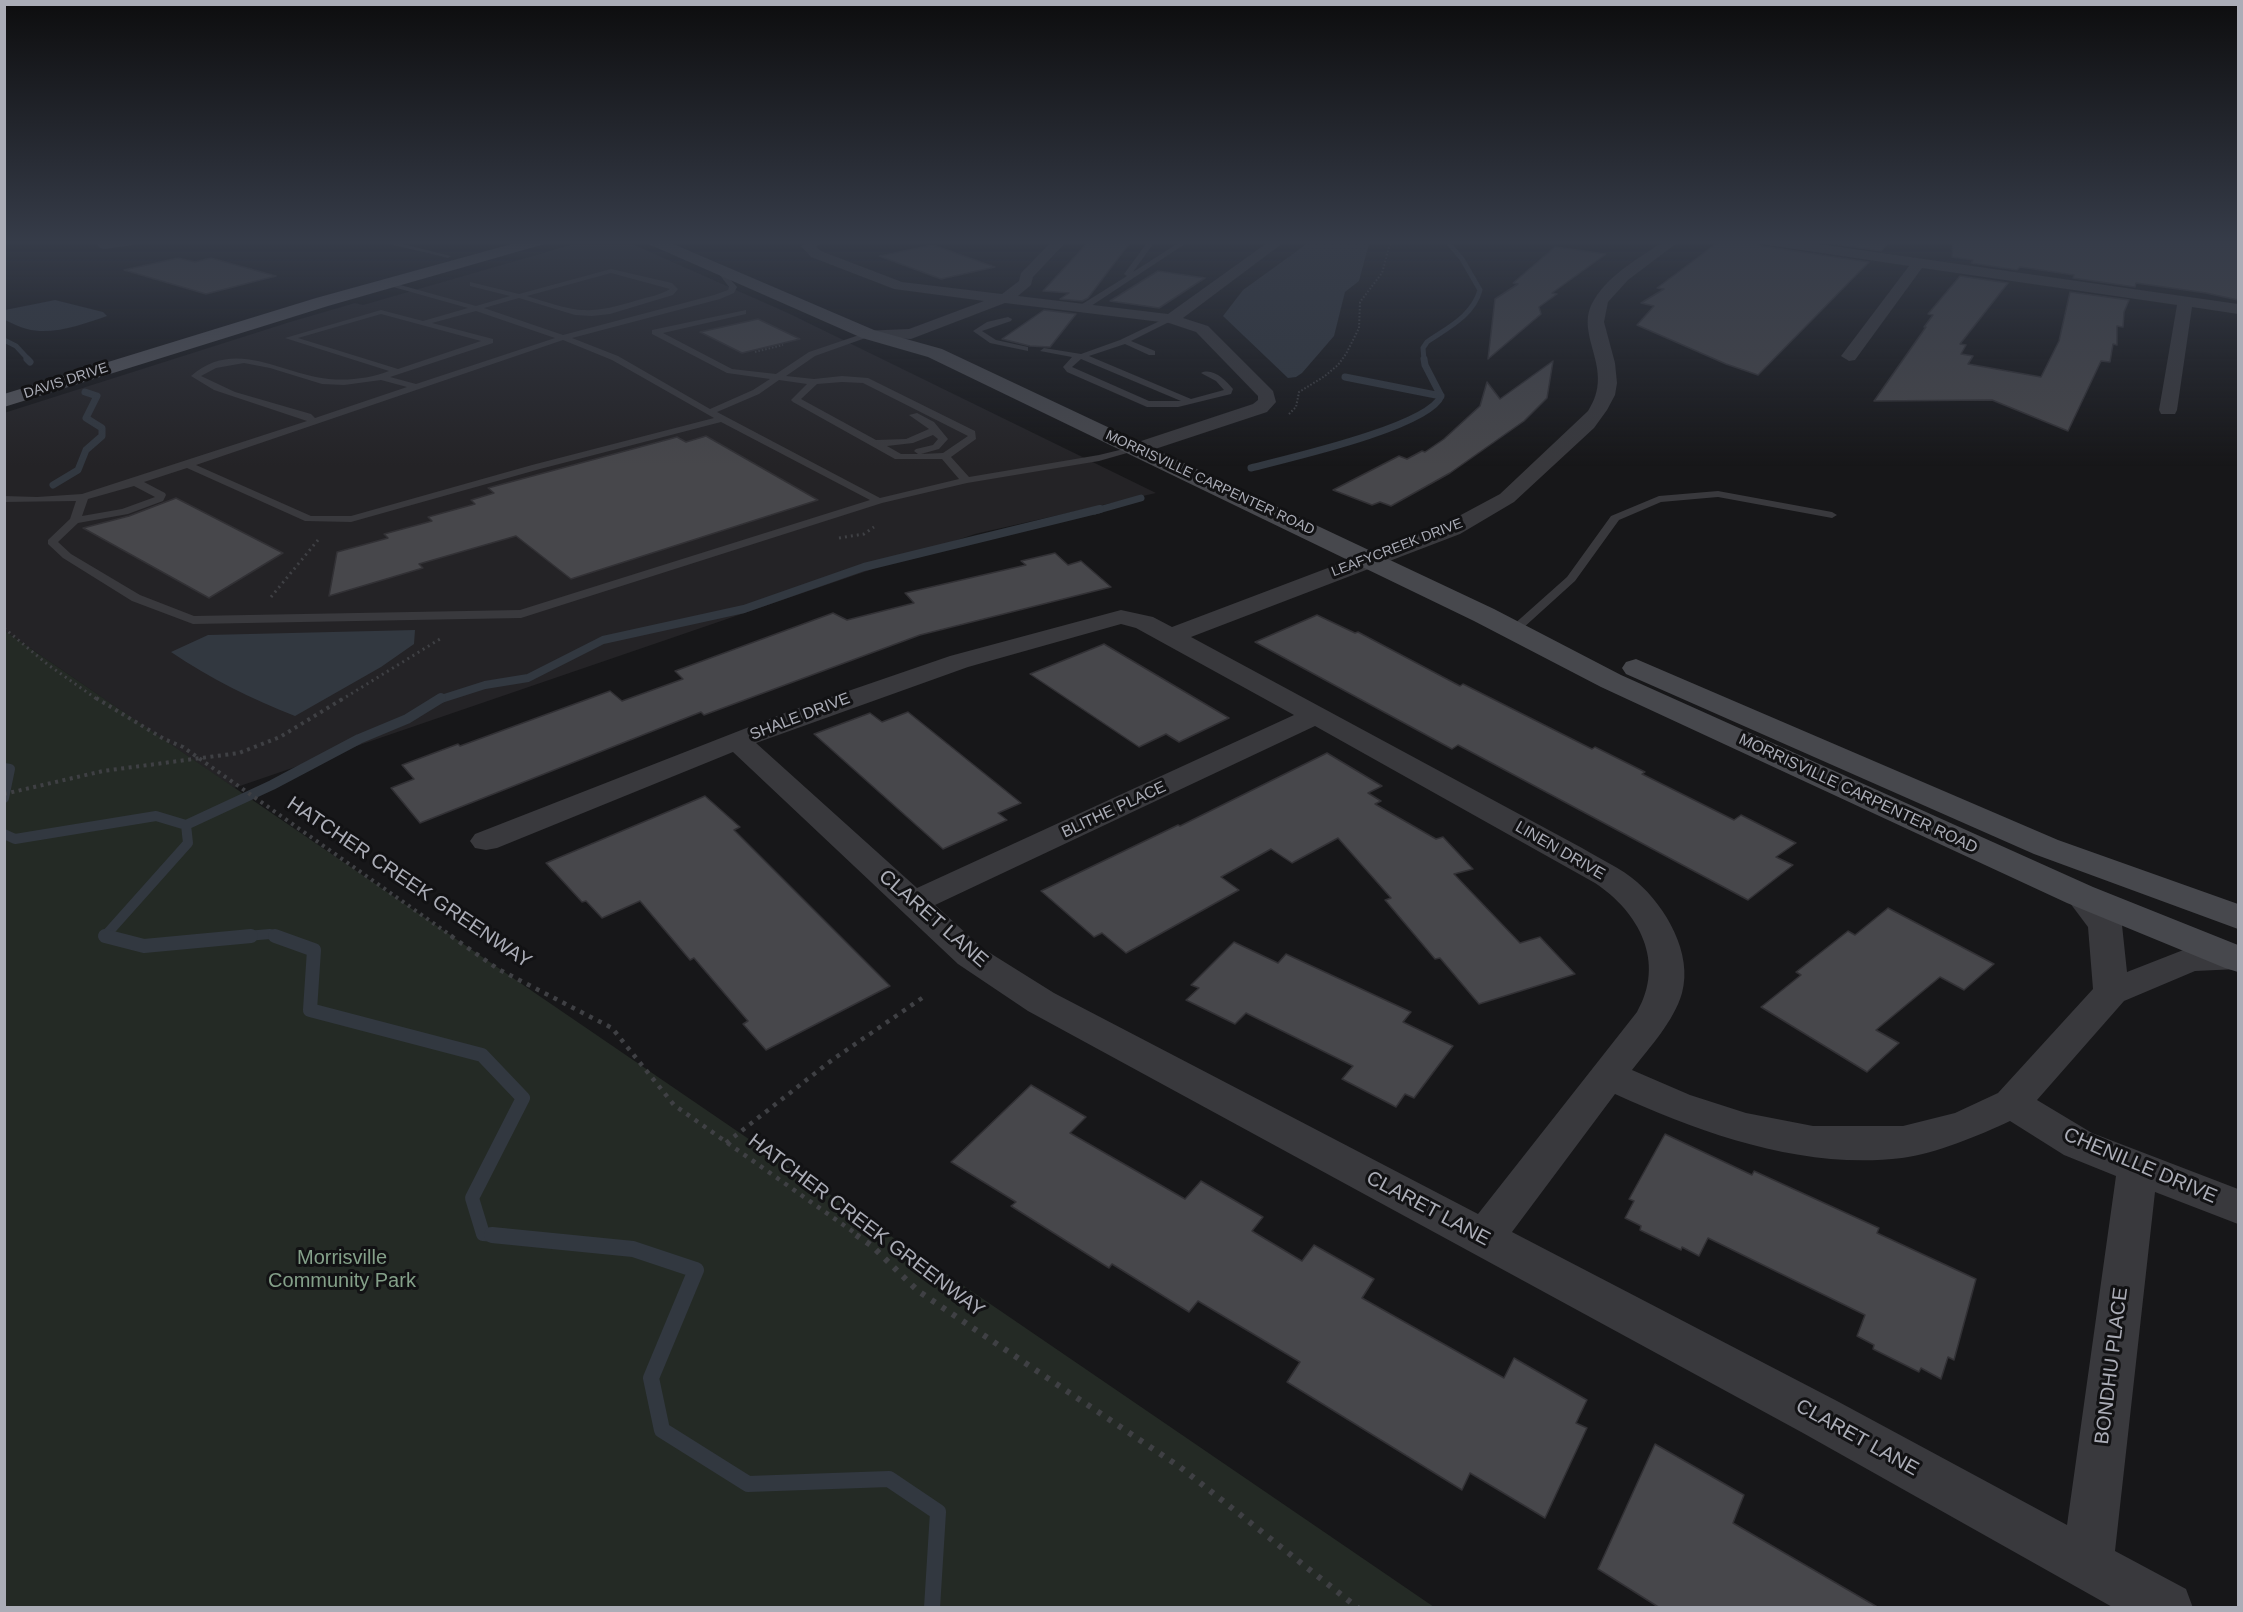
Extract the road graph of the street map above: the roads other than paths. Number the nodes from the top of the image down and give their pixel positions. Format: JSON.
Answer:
{"nodes":[{"id":1,"x":231,"y":315,"type":"edge"},
{"id":2,"x":279,"y":315,"type":"edge"},
{"id":3,"x":370,"y":315,"type":"edge"},
{"id":4,"x":394,"y":315,"type":"edge"},
{"id":5,"x":451,"y":315,"type":"edge"},
{"id":6,"x":498,"y":315,"type":"edge"},
{"id":7,"x":645,"y":315,"type":"edge"},
{"id":8,"x":664,"y":315,"type":"edge"},
{"id":9,"x":728,"y":315,"type":"edge"},
{"id":10,"x":825,"y":315,"type":"edge"},
{"id":11,"x":919,"y":315,"type":"edge"},
{"id":12,"x":961,"y":315,"type":"edge"},
{"id":13,"x":1140,"y":315,"type":"edge"},
{"id":14,"x":1176,"y":315,"type":"edge"},
{"id":15,"x":1596,"y":315,"type":"edge"},
{"id":16,"x":1879,"y":315,"type":"edge"},
{"id":17,"x":2183,"y":315,"type":"edge"},
{"id":18,"x":871,"y":316,"type":"dead end"},
{"id":19,"x":1171,"y":319,"type":"junction"},
{"id":20,"x":1008,"y":320,"type":"dead end"},
{"id":21,"x":424,"y":323,"type":"junction"},
{"id":22,"x":888,"y":324,"type":"junction"},
{"id":23,"x":684,"y":325,"type":"junction"},
{"id":24,"x":868,"y":334,"type":"junction"},
{"id":25,"x":911,"y":334,"type":"junction"},
{"id":26,"x":565,"y":337,"type":"junction"},
{"id":27,"x":1126,"y":342,"type":"junction"},
{"id":28,"x":1025,"y":348,"type":"dead end"},
{"id":29,"x":1044,"y":351,"type":"dead end"},
{"id":30,"x":1152,"y":352,"type":"dead end"},
{"id":31,"x":935,"y":353,"type":"junction"},
{"id":32,"x":1081,"y":356,"type":"junction"},
{"id":33,"x":1849,"y":356,"type":"dead end"},
{"id":34,"x":397,"y":370,"type":"junction"},
{"id":35,"x":1205,"y":373,"type":"dead end"},
{"id":36,"x":381,"y":377,"type":"junction"},
{"id":37,"x":776,"y":377,"type":"junction"},
{"id":38,"x":842,"y":379,"type":"junction"},
{"id":39,"x":814,"y":382,"type":"junction"},
{"id":40,"x":4,"y":384,"type":"edge"},
{"id":41,"x":415,"y":387,"type":"junction"},
{"id":42,"x":4,"y":400,"type":"edge"},
{"id":43,"x":1190,"y":402,"type":"junction"},
{"id":44,"x":2168,"y":410,"type":"dead end"},
{"id":45,"x":710,"y":412,"type":"junction"},
{"id":46,"x":722,"y":419,"type":"junction"},
{"id":47,"x":314,"y":422,"type":"junction"},
{"id":48,"x":934,"y":430,"type":"junction"},
{"id":49,"x":873,"y":443,"type":"junction"},
{"id":50,"x":1136,"y":449,"type":"junction"},
{"id":51,"x":886,"y":450,"type":"junction"},
{"id":52,"x":945,"y":456,"type":"junction"},
{"id":53,"x":189,"y":465,"type":"junction"},
{"id":54,"x":967,"y":480,"type":"junction"},
{"id":55,"x":135,"y":482,"type":"junction"},
{"id":56,"x":83,"y":497,"type":"junction"},
{"id":57,"x":4,"y":499,"type":"edge"},
{"id":58,"x":879,"y":501,"type":"junction"},
{"id":59,"x":1832,"y":515,"type":"dead end"},
{"id":60,"x":75,"y":520,"type":"junction"},
{"id":61,"x":1369,"y":559,"type":"junction"},
{"id":62,"x":1484,"y":615,"type":"junction"},
{"id":63,"x":1121,"y":617,"type":"joint"},
{"id":64,"x":1518,"y":626,"type":"junction"},
{"id":65,"x":1172,"y":636,"type":"junction"},
{"id":66,"x":1315,"y":716,"type":"junction"},
{"id":67,"x":738,"y":741,"type":"junction"},
{"id":68,"x":486,"y":841,"type":"dead end"},
{"id":69,"x":2080,"y":895,"type":"junction"},
{"id":70,"x":913,"y":903,"type":"junction"},
{"id":71,"x":2238,"y":917,"type":"edge"},
{"id":72,"x":2237,"y":958,"type":"edge"},
{"id":73,"x":2111,"y":992,"type":"junction"},
{"id":74,"x":1610,"y":1076,"type":"junction"},
{"id":75,"x":2012,"y":1103,"type":"junction"},
{"id":76,"x":2137,"y":1168,"type":"junction"},
{"id":77,"x":2238,"y":1207,"type":"edge"},
{"id":78,"x":1483,"y":1239,"type":"junction"},
{"id":79,"x":2088,"y":1564,"type":"junction"},
{"id":80,"x":2167,"y":1608,"type":"edge"}],
"edges":[{"from":1,"to":40,"type":"main road","name":"DAVIS DRIVE"},
{"from":2,"to":42,"type":"main road","name":"DAVIS DRIVE"},
{"from":3,"to":34,"type":"lane"},
{"from":4,"to":21,"type":"lane"},
{"from":5,"to":21,"type":"lane"},
{"from":6,"to":26,"type":"lane"},
{"from":7,"to":26,"type":"lane"},
{"from":8,"to":23,"type":"lane"},
{"from":9,"to":23,"type":"lane"},
{"from":10,"to":24,"type":"main road","name":"MORRISVILLE CARPENTER ROAD"},
{"from":11,"to":22,"type":"street"},
{"from":12,"to":25,"type":"street"},
{"from":13,"to":19,"type":"street"},
{"from":14,"to":19,"type":"street"},
{"from":15,"to":61,"type":"street","name":"LEAFYCREEK DRIVE"},
{"from":16,"to":33,"type":"street"},
{"from":17,"to":44,"type":"street"},
{"from":18,"to":22,"type":"main road","name":"MORRISVILLE CARPENTER ROAD"},
{"from":19,"to":27,"type":"lane"},
{"from":19,"to":50,"type":"street"},
{"from":20,"to":28,"type":"lane"},
{"from":21,"to":34,"type":"lane"},
{"from":22,"to":24,"type":"street"},
{"from":22,"to":25,"type":"main road","name":"MORRISVILLE CARPENTER ROAD"},
{"from":23,"to":37,"type":"lane"},
{"from":24,"to":25,"type":"street"},
{"from":24,"to":31,"type":"main road","name":"MORRISVILLE CARPENTER ROAD"},
{"from":24,"to":37,"type":"lane"},
{"from":25,"to":31,"type":"main road","name":"MORRISVILLE CARPENTER ROAD"},
{"from":26,"to":41,"type":"lane"},
{"from":26,"to":45,"type":"lane"},
{"from":27,"to":30,"type":"lane"},
{"from":27,"to":32,"type":"lane"},
{"from":29,"to":32,"type":"lane"},
{"from":31,"to":50,"type":"main road","name":"MORRISVILLE CARPENTER ROAD"},
{"from":32,"to":43,"type":"lane"},
{"from":32,"to":43,"type":"lane"},
{"from":34,"to":36,"type":"lane"},
{"from":35,"to":43,"type":"lane"},
{"from":36,"to":41,"type":"lane"},
{"from":36,"to":47,"type":"lane"},
{"from":37,"to":39,"type":"lane"},
{"from":37,"to":45,"type":"lane"},
{"from":38,"to":39,"type":"lane"},
{"from":38,"to":48,"type":"lane"},
{"from":38,"to":52,"type":"lane"},
{"from":39,"to":49,"type":"lane"},
{"from":41,"to":47,"type":"lane"},
{"from":45,"to":46,"type":"lane"},
{"from":46,"to":53,"type":"lane"},
{"from":46,"to":58,"type":"lane"},
{"from":47,"to":53,"type":"lane"},
{"from":48,"to":49,"type":"lane"},
{"from":48,"to":51,"type":"lane"},
{"from":49,"to":51,"type":"lane"},
{"from":50,"to":54,"type":"lane"},
{"from":50,"to":61,"type":"main road","name":"MORRISVILLE CARPENTER ROAD"},
{"from":51,"to":52,"type":"lane"},
{"from":52,"to":54,"type":"lane"},
{"from":53,"to":55,"type":"lane"},
{"from":54,"to":58,"type":"lane"},
{"from":55,"to":56,"type":"lane"},
{"from":55,"to":60,"type":"lane"},
{"from":56,"to":57,"type":"lane"},
{"from":56,"to":60,"type":"lane"},
{"from":58,"to":60,"type":"lane"},
{"from":59,"to":64,"type":"lane"},
{"from":61,"to":62,"type":"main road","name":"MORRISVILLE CARPENTER ROAD"},
{"from":61,"to":65,"type":"street","name":"LEAFYCREEK DRIVE"},
{"from":62,"to":64,"type":"main road","name":"MORRISVILLE CARPENTER ROAD"},
{"from":62,"to":69,"type":"main road","name":"MORRISVILLE CARPENTER ROAD"},
{"from":63,"to":65,"type":"street","name":"LINEN DRIVE"},
{"from":63,"to":67,"type":"street","name":"SHALE DRIVE"},
{"from":64,"to":71,"type":"main road","name":"MORRISVILLE CARPENTER ROAD"},
{"from":65,"to":66,"type":"street","name":"LINEN DRIVE"},
{"from":66,"to":70,"type":"street","name":"BLITHE PLACE"},
{"from":66,"to":74,"type":"street","name":"LINEN DRIVE"},
{"from":67,"to":68,"type":"street","name":"SHALE DRIVE"},
{"from":67,"to":70,"type":"street","name":"CLARET LANE"},
{"from":69,"to":72,"type":"main road","name":"MORRISVILLE CARPENTER ROAD"},
{"from":69,"to":73,"type":"street"},
{"from":70,"to":78,"type":"street","name":"CLARET LANE"},
{"from":72,"to":73,"type":"street"},
{"from":73,"to":75,"type":"street"},
{"from":74,"to":75,"type":"street"},
{"from":74,"to":78,"type":"street","name":"LINEN DRIVE"},
{"from":75,"to":76,"type":"street","name":"CHENILLE DRIVE"},
{"from":76,"to":77,"type":"street","name":"CHENILLE DRIVE"},
{"from":76,"to":79,"type":"street","name":"BONDHU PLACE"},
{"from":78,"to":79,"type":"street","name":"CLARET LANE"},
{"from":79,"to":80,"type":"street","name":"CLARET LANE"}]}
